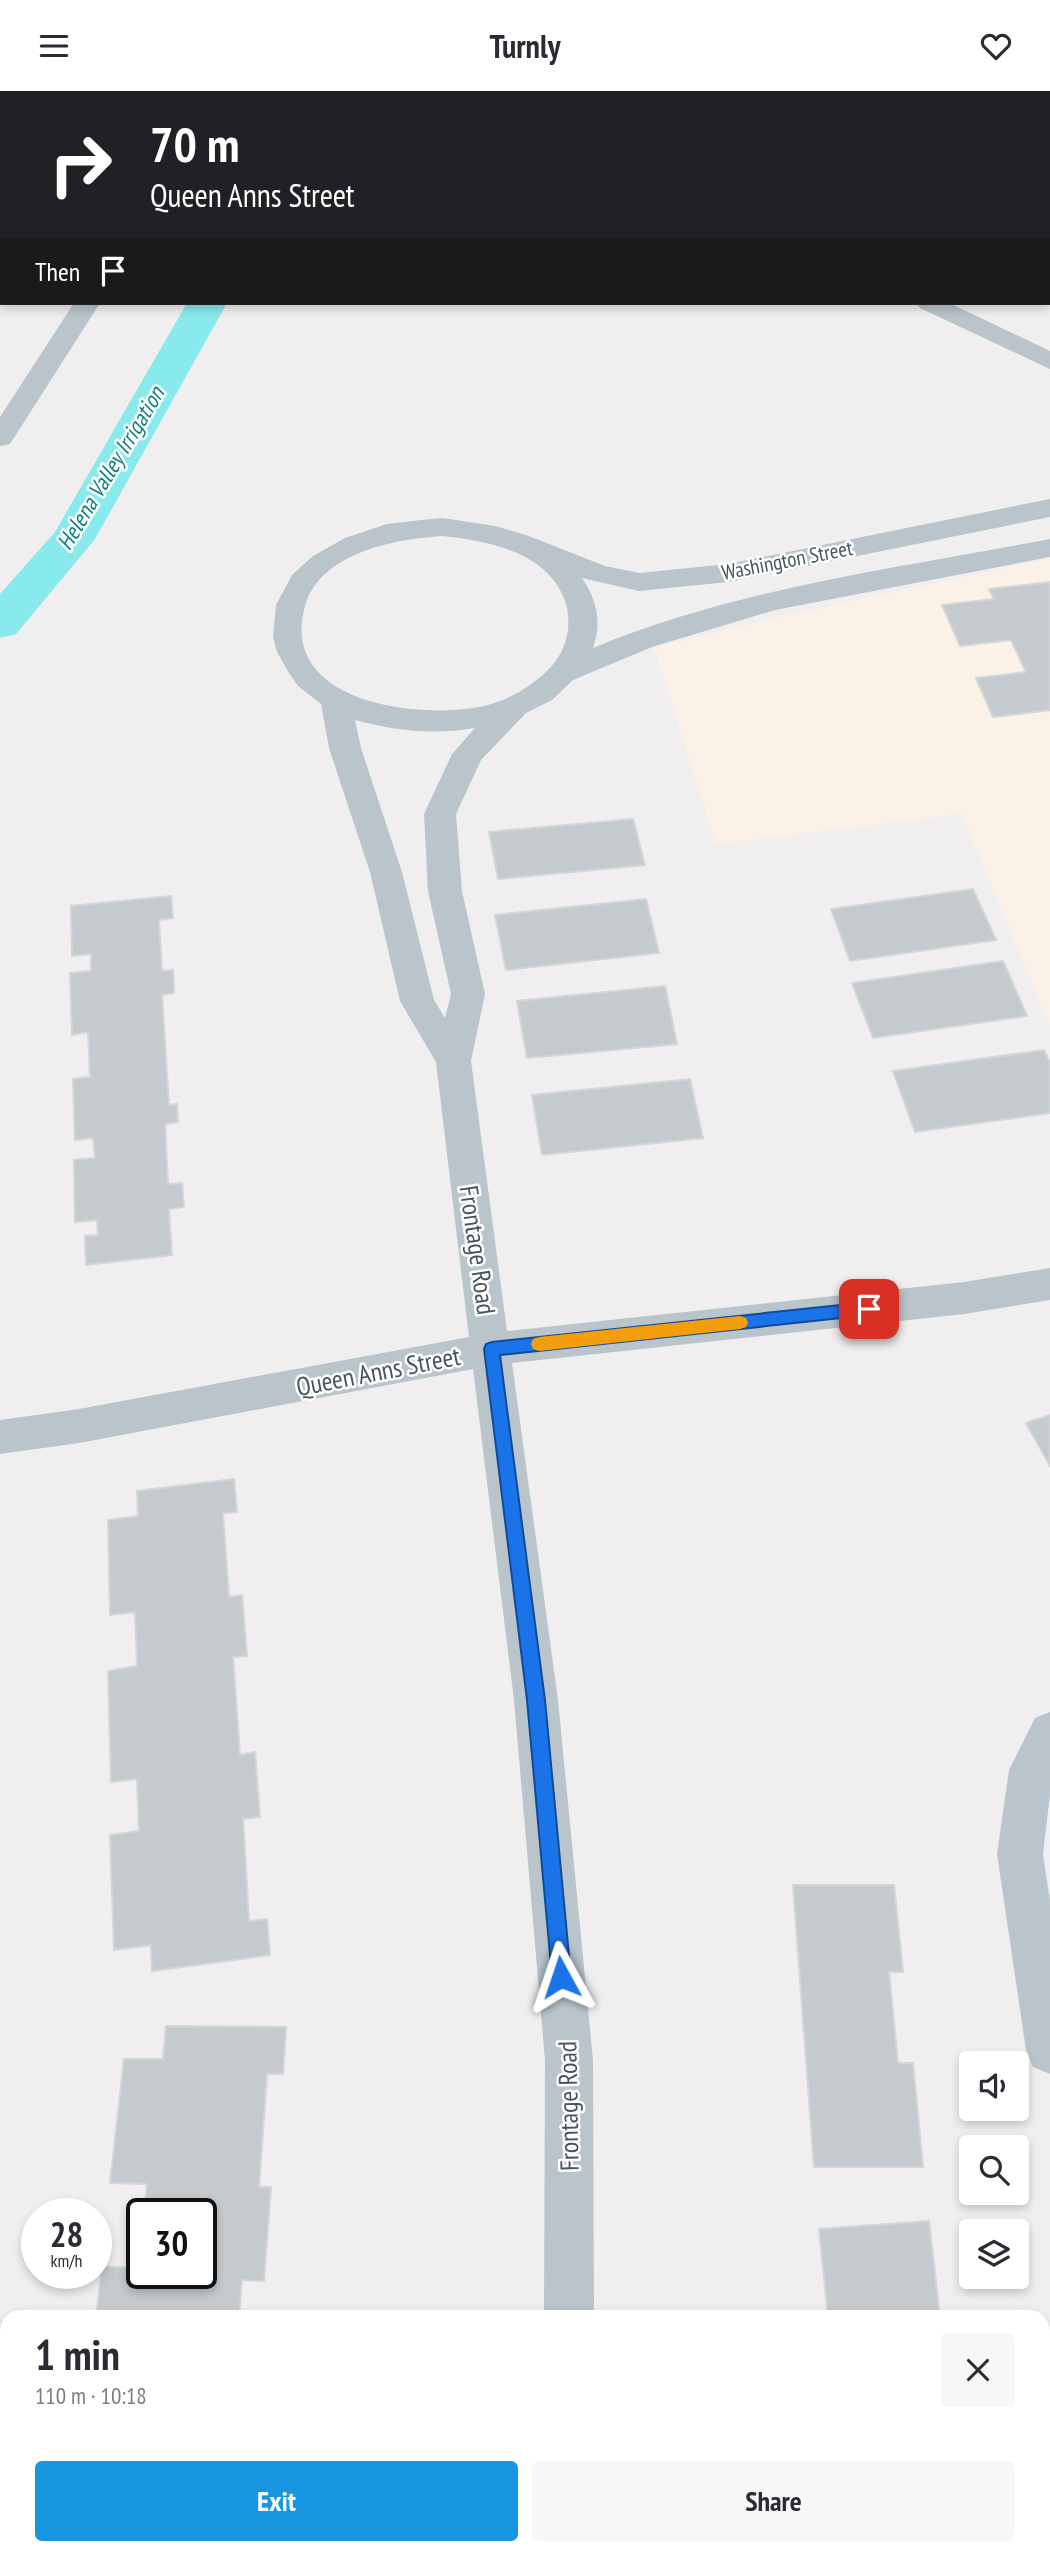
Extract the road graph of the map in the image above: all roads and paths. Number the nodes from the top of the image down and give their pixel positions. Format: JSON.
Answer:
{"nodes":[{"id":1,"x":87,"y":305,"type":"edge"},
{"id":2,"x":933,"y":305,"type":"edge"},
{"id":3,"x":1050,"y":361,"type":"edge"},
{"id":4,"x":0,"y":438,"type":"edge"},
{"id":5,"x":1050,"y":508,"type":"edge"},
{"id":6,"x":526,"y":545,"type":"junction"},
{"id":7,"x":1050,"y":548,"type":"edge"},
{"id":8,"x":565,"y":673,"type":"junction"},
{"id":9,"x":335,"y":699,"type":"junction"},
{"id":10,"x":515,"y":707,"type":"junction"},
{"id":11,"x":453,"y":1061,"type":"junction"},
{"id":12,"x":1050,"y":1284,"type":"edge"},
{"id":13,"x":492,"y":1349,"type":"junction"},
{"id":14,"x":0,"y":1437,"type":"edge"},
{"id":15,"x":1050,"y":1733,"type":"edge"},
{"id":16,"x":1050,"y":2050,"type":"edge"},
{"id":17,"x":569,"y":2310,"type":"edge"}],
"edges":[{"from":1,"to":4,"type":"street"},
{"from":2,"to":3,"type":"street"},
{"from":5,"to":6,"type":"street","name":"Washington Street"},
{"from":6,"to":8,"type":"street"},
{"from":6,"to":9,"type":"street"},
{"from":7,"to":8,"type":"street","name":"Washington Street"},
{"from":8,"to":10,"type":"street"},
{"from":9,"to":10,"type":"street"},
{"from":9,"to":11,"type":"street","name":"Frontage Road"},
{"from":10,"to":11,"type":"street","name":"Frontage Road"},
{"from":11,"to":13,"type":"street","name":"Frontage Road"},
{"from":12,"to":13,"type":"street","name":"Queen Anns Street"},
{"from":13,"to":14,"type":"street","name":"Queen Anns Street"},
{"from":13,"to":17,"type":"street","name":"Frontage Road"},
{"from":15,"to":16,"type":"street"}]}
